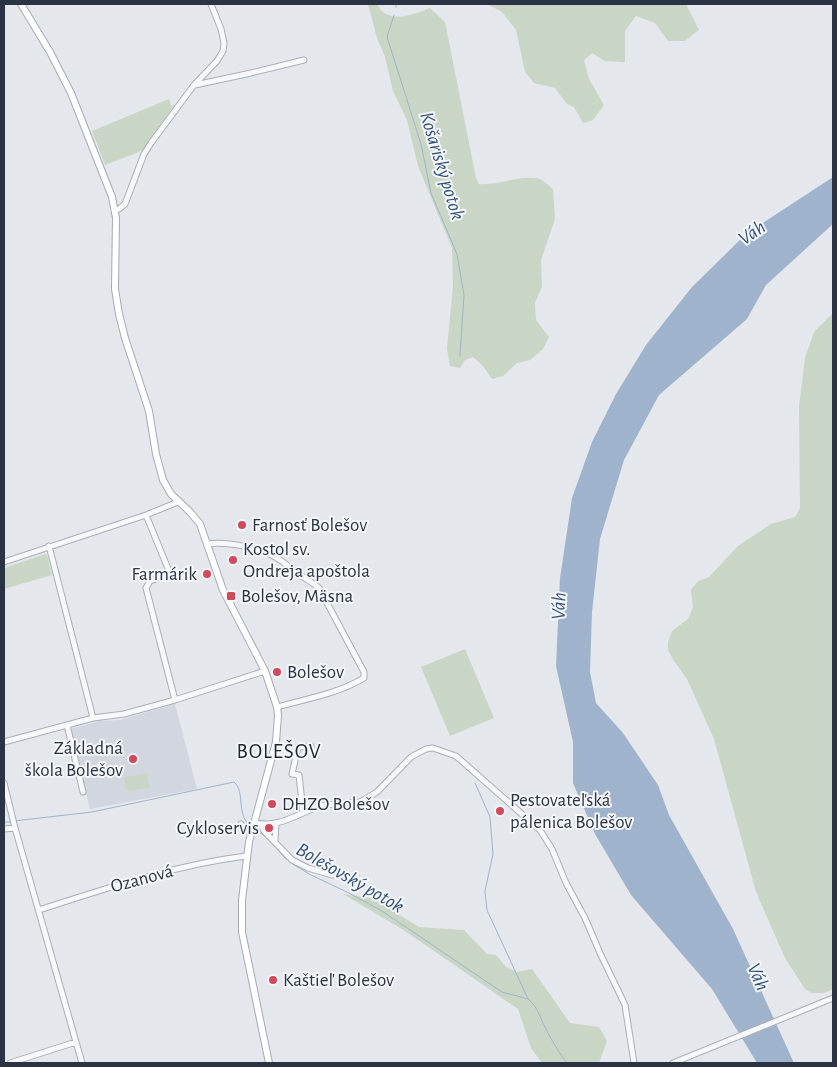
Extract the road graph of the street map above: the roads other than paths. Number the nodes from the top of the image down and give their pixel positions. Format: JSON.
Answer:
{"nodes":[{"id":1,"x":21,"y":4,"type":"edge"},
{"id":2,"x":211,"y":4,"type":"edge"},
{"id":3,"x":304,"y":60,"type":"dead end"},
{"id":4,"x":194,"y":85,"type":"junction"},
{"id":5,"x":115,"y":211,"type":"junction"},
{"id":6,"x":178,"y":502,"type":"junction"},
{"id":7,"x":146,"y":514,"type":"junction"},
{"id":8,"x":208,"y":544,"type":"junction"},
{"id":9,"x":49,"y":546,"type":"junction"},
{"id":10,"x":4,"y":562,"type":"edge"},
{"id":11,"x":265,"y":671,"type":"junction"},
{"id":12,"x":175,"y":700,"type":"junction"},
{"id":13,"x":276,"y":707,"type":"junction"},
{"id":14,"x":94,"y":718,"type":"junction"},
{"id":15,"x":67,"y":725,"type":"junction"},
{"id":16,"x":4,"y":742,"type":"edge"},
{"id":17,"x":311,"y":746,"type":"dead end"},
{"id":18,"x":4,"y":783,"type":"edge"},
{"id":19,"x":83,"y":792,"type":"dead end"},
{"id":20,"x":303,"y":812,"type":"junction"},
{"id":21,"x":14,"y":823,"type":"junction"},
{"id":22,"x":276,"y":823,"type":"junction"},
{"id":23,"x":241,"y":824,"type":"dead end"},
{"id":24,"x":254,"y":827,"type":"junction"},
{"id":25,"x":4,"y":829,"type":"edge"},
{"id":26,"x":276,"y":841,"type":"junction"},
{"id":27,"x":246,"y":856,"type":"junction"},
{"id":28,"x":332,"y":874,"type":"dead end"},
{"id":29,"x":39,"y":910,"type":"junction"},
{"id":30,"x":833,"y":998,"type":"edge"},
{"id":31,"x":76,"y":1042,"type":"junction"},
{"id":32,"x":10,"y":1063,"type":"edge"},
{"id":33,"x":82,"y":1063,"type":"edge"},
{"id":34,"x":269,"y":1063,"type":"edge"},
{"id":35,"x":634,"y":1063,"type":"edge"},
{"id":36,"x":673,"y":1063,"type":"edge"}],
"edges":[{"from":1,"to":5,"type":"main road"},
{"from":2,"to":4,"type":"street"},
{"from":3,"to":4,"type":"street"},
{"from":4,"to":5,"type":"street"},
{"from":5,"to":6,"type":"main road"},
{"from":6,"to":7,"type":"street"},
{"from":6,"to":8,"type":"main road"},
{"from":7,"to":9,"type":"street"},
{"from":7,"to":12,"type":"street"},
{"from":8,"to":11,"type":"main road"},
{"from":8,"to":13,"type":"street"},
{"from":9,"to":10,"type":"street"},
{"from":9,"to":14,"type":"street"},
{"from":11,"to":12,"type":"street"},
{"from":11,"to":13,"type":"main road"},
{"from":12,"to":14,"type":"street"},
{"from":13,"to":24,"type":"main road"},
{"from":14,"to":15,"type":"street"},
{"from":15,"to":16,"type":"street"},
{"from":15,"to":19,"type":"street"},
{"from":17,"to":20,"type":"street"},
{"from":18,"to":21,"type":"street"},
{"from":20,"to":22,"type":"street"},
{"from":20,"to":35,"type":"street"},
{"from":21,"to":25,"type":"street"},
{"from":21,"to":29,"type":"street"},
{"from":22,"to":24,"type":"street"},
{"from":22,"to":26,"type":"street"},
{"from":23,"to":24,"type":"street"},
{"from":24,"to":26,"type":"street"},
{"from":24,"to":27,"type":"main road"},
{"from":26,"to":28,"type":"street"},
{"from":27,"to":29,"type":"street","name":"Ozanová"},
{"from":27,"to":34,"type":"main road"},
{"from":29,"to":31,"type":"street"},
{"from":30,"to":36,"type":"street"},
{"from":31,"to":32,"type":"street"},
{"from":31,"to":33,"type":"street"}]}
